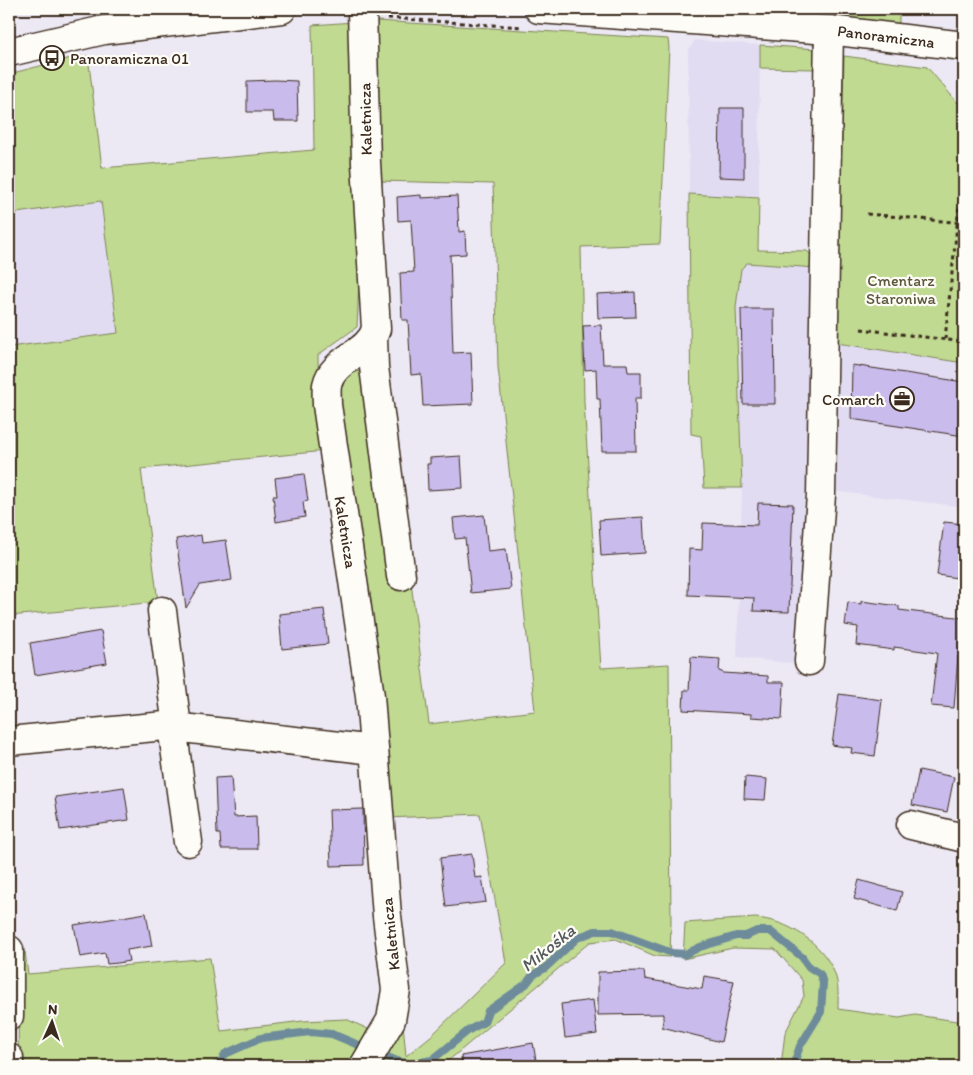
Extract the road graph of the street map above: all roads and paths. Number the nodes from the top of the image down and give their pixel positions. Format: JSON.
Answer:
{"nodes":[{"id":1,"x":362,"y":9,"type":"edge"},
{"id":2,"x":538,"y":9,"type":"edge"},
{"id":3,"x":267,"y":10,"type":"edge"},
{"id":4,"x":680,"y":13,"type":"edge"},
{"id":5,"x":830,"y":30,"type":"junction"},
{"id":6,"x":964,"y":46,"type":"edge"},
{"id":7,"x":9,"y":52,"type":"edge"},
{"id":8,"x":964,"y":159,"type":"edge"},
{"id":9,"x":867,"y":214,"type":"dead end"},
{"id":10,"x":958,"y":222,"type":"junction"},
{"id":11,"x":964,"y":223,"type":"edge"},
{"id":12,"x":861,"y":329,"type":"dead end"},
{"id":13,"x":373,"y":338,"type":"junction"},
{"id":14,"x":945,"y":339,"type":"junction"},
{"id":15,"x":964,"y":342,"type":"edge"},
{"id":16,"x":401,"y":576,"type":"dead end"},
{"id":17,"x":162,"y":611,"type":"dead end"},
{"id":18,"x":809,"y":661,"type":"dead end"},
{"id":19,"x":174,"y":726,"type":"junction"},
{"id":20,"x":9,"y":741,"type":"edge"},
{"id":21,"x":374,"y":750,"type":"junction"},
{"id":22,"x":911,"y":825,"type":"dead end"},
{"id":23,"x":964,"y":838,"type":"edge"},
{"id":24,"x":188,"y":842,"type":"dead end"},
{"id":25,"x":9,"y":950,"type":"edge"},
{"id":26,"x":9,"y":1016,"type":"edge"},
{"id":27,"x":370,"y":1055,"type":"edge"},
{"id":28,"x":9,"y":1058,"type":"edge"},
{"id":29,"x":9,"y":1066,"type":"edge"}],
"edges":[{"from":1,"to":13,"type":"street","name":"Kaletnicza"},
{"from":2,"to":4,"type":"street","name":"Panoramiczna"},
{"from":3,"to":7,"type":"street"},
{"from":4,"to":5,"type":"street","name":"Panoramiczna"},
{"from":5,"to":6,"type":"street","name":"Panoramiczna"},
{"from":5,"to":18,"type":"street"},
{"from":8,"to":10,"type":"path"},
{"from":9,"to":10,"type":"path"},
{"from":10,"to":11,"type":"path"},
{"from":10,"to":14,"type":"path"},
{"from":12,"to":14,"type":"path"},
{"from":13,"to":16,"type":"street"},
{"from":13,"to":21,"type":"street","name":"Kaletnicza"},
{"from":14,"to":15,"type":"path"},
{"from":17,"to":19,"type":"street"},
{"from":19,"to":20,"type":"street"},
{"from":19,"to":21,"type":"street"},
{"from":19,"to":24,"type":"street"},
{"from":21,"to":27,"type":"street","name":"Kaletnicza"},
{"from":22,"to":23,"type":"street"},
{"from":25,"to":26,"type":"street"},
{"from":28,"to":29,"type":"street"}]}
